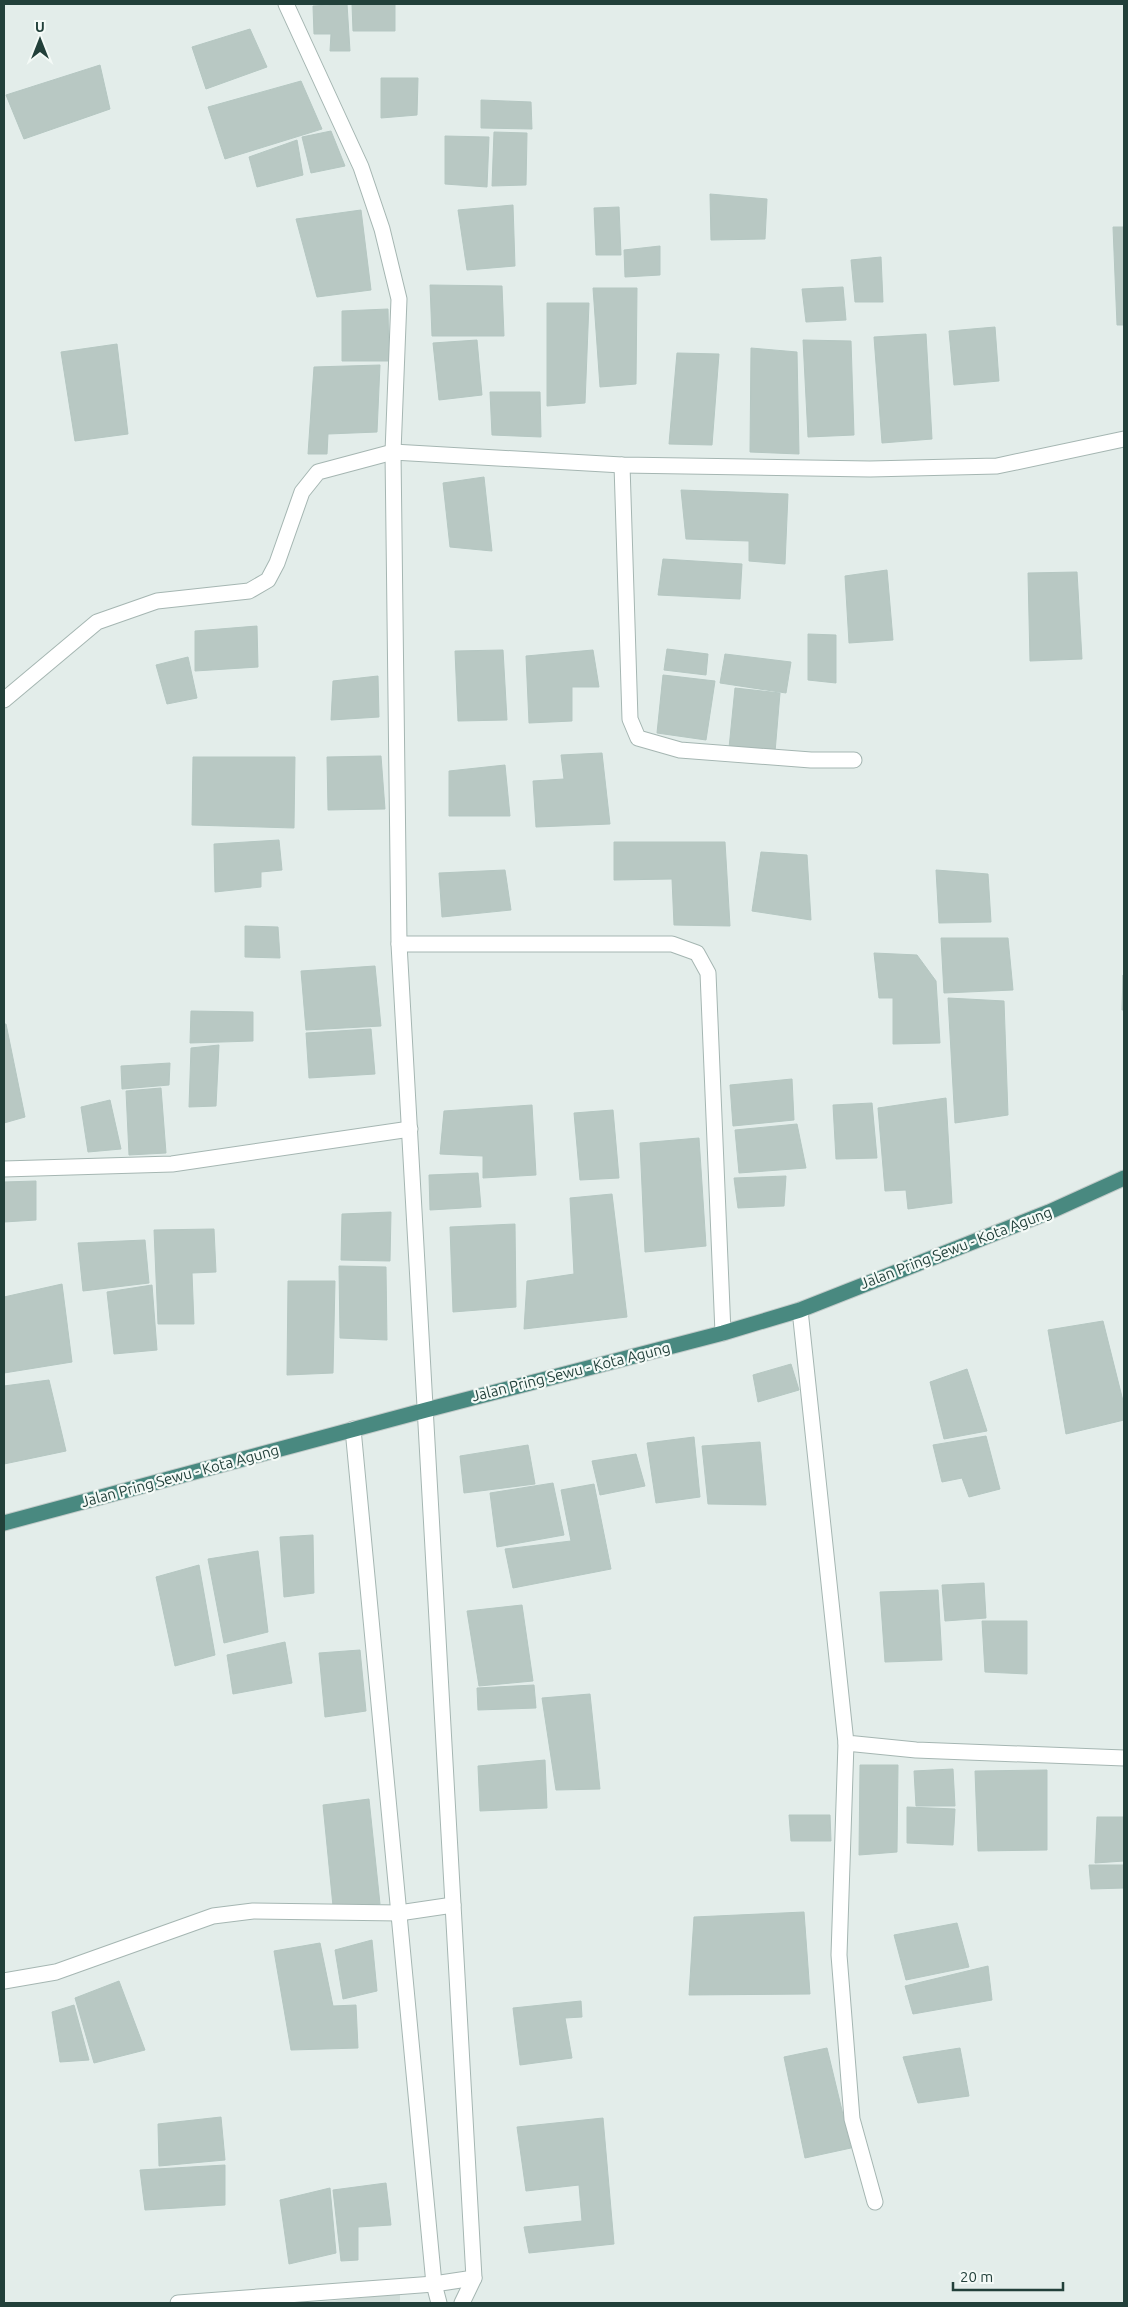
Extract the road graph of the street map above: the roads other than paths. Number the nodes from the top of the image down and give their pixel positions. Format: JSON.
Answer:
{"nodes":[{"id":1,"x":286,"y":4,"type":"edge"},
{"id":2,"x":1124,"y":439,"type":"edge"},
{"id":3,"x":393,"y":452,"type":"junction"},
{"id":4,"x":622,"y":465,"type":"junction"},
{"id":5,"x":4,"y":700,"type":"edge"},
{"id":6,"x":854,"y":760,"type":"dead end"},
{"id":7,"x":399,"y":944,"type":"junction"},
{"id":8,"x":410,"y":1129,"type":"junction"},
{"id":9,"x":4,"y":1169,"type":"edge"},
{"id":10,"x":1124,"y":1178,"type":"edge"},
{"id":11,"x":800,"y":1310,"type":"junction"},
{"id":12,"x":723,"y":1333,"type":"junction"},
{"id":13,"x":426,"y":1410,"type":"junction"},
{"id":14,"x":353,"y":1429,"type":"junction"},
{"id":15,"x":4,"y":1523,"type":"edge"},
{"id":16,"x":846,"y":1743,"type":"junction"},
{"id":17,"x":1124,"y":1758,"type":"edge"},
{"id":18,"x":453,"y":1905,"type":"junction"},
{"id":19,"x":398,"y":1913,"type":"junction"},
{"id":20,"x":4,"y":1980,"type":"edge"},
{"id":21,"x":875,"y":2202,"type":"dead end"},
{"id":22,"x":474,"y":2278,"type":"junction"},
{"id":23,"x":434,"y":2284,"type":"junction"},
{"id":24,"x":178,"y":2303,"type":"edge"},
{"id":25,"x":439,"y":2303,"type":"edge"},
{"id":26,"x":462,"y":2303,"type":"edge"}],
"edges":[{"from":1,"to":3,"type":"street"},
{"from":2,"to":4,"type":"street"},
{"from":3,"to":4,"type":"street"},
{"from":3,"to":5,"type":"street"},
{"from":3,"to":7,"type":"street"},
{"from":4,"to":6,"type":"street"},
{"from":7,"to":8,"type":"street"},
{"from":7,"to":12,"type":"street"},
{"from":8,"to":9,"type":"street"},
{"from":8,"to":13,"type":"street"},
{"from":10,"to":11,"type":"highway","name":"Jalan Pring Sewu - Kota Agung"},
{"from":11,"to":12,"type":"highway","name":"Jalan Pring Sewu - Kota Agung"},
{"from":11,"to":16,"type":"street"},
{"from":12,"to":13,"type":"highway","name":"Jalan Pring Sewu - Kota Agung"},
{"from":13,"to":14,"type":"highway","name":"Jalan Pring Sewu - Kota Agung"},
{"from":13,"to":18,"type":"street"},
{"from":14,"to":15,"type":"highway","name":"Jalan Pring Sewu - Kota Agung"},
{"from":14,"to":19,"type":"street"},
{"from":16,"to":17,"type":"street"},
{"from":16,"to":21,"type":"street"},
{"from":18,"to":19,"type":"street"},
{"from":18,"to":22,"type":"street"},
{"from":19,"to":20,"type":"street"},
{"from":19,"to":23,"type":"street"},
{"from":22,"to":23,"type":"street"},
{"from":22,"to":26,"type":"street"},
{"from":23,"to":24,"type":"street"},
{"from":23,"to":25,"type":"street"}]}
